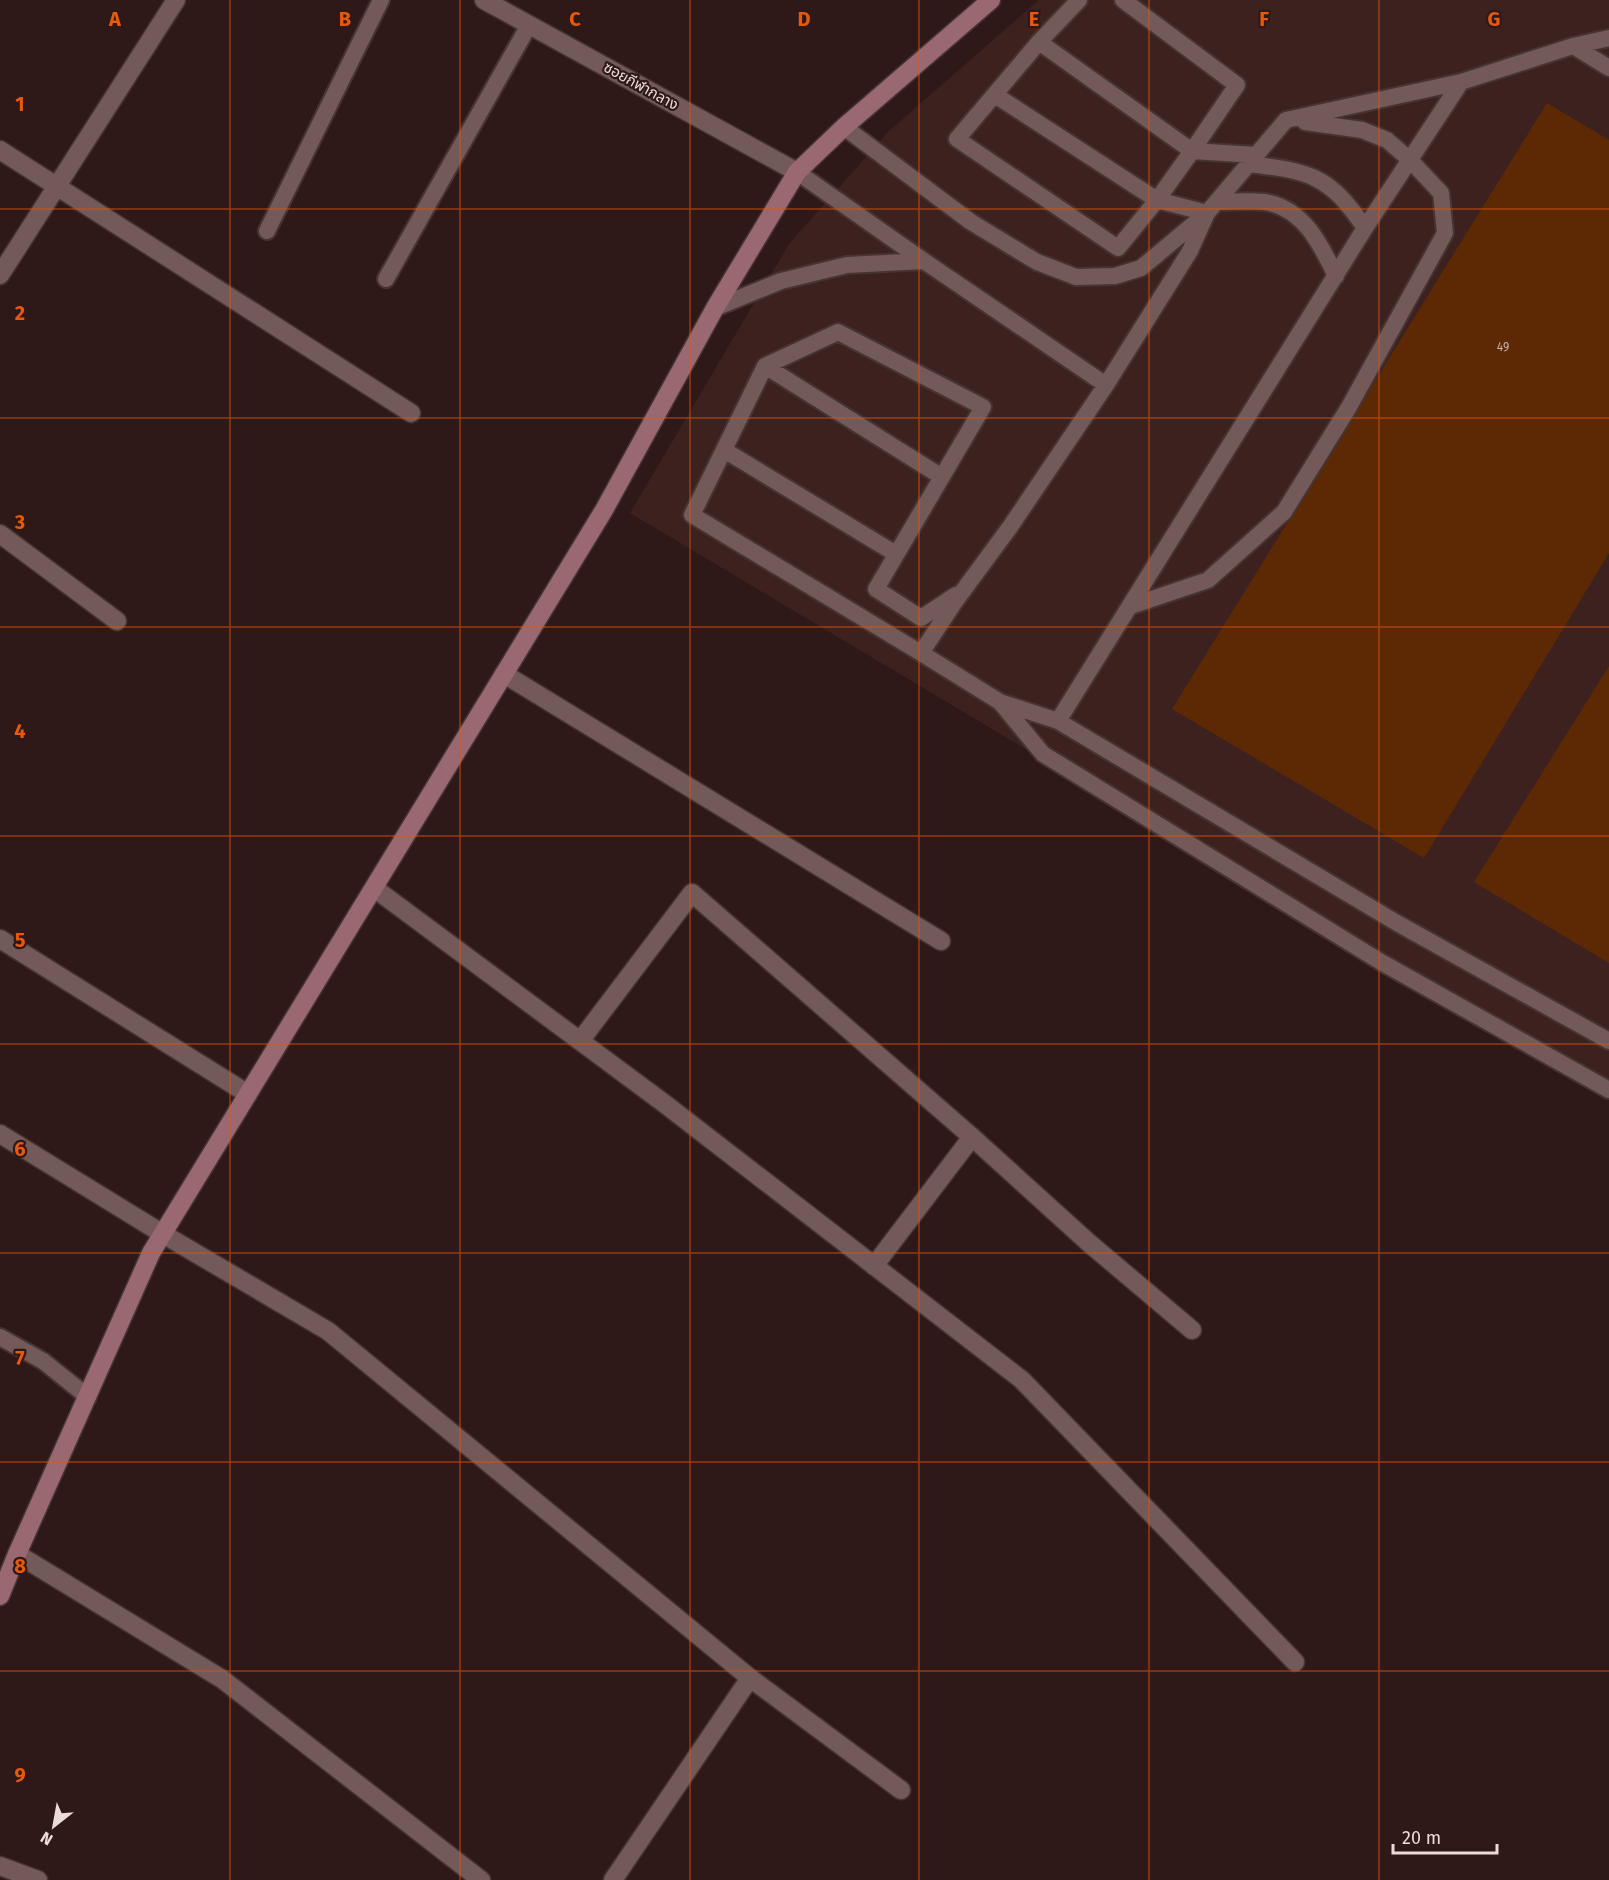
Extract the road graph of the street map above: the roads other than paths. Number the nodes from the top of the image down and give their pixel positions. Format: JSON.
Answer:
{"nodes":[{"id":1,"x":176,"y":0,"type":"edge"},
{"id":2,"x":381,"y":0,"type":"edge"},
{"id":3,"x":484,"y":0,"type":"edge"},
{"id":4,"x":991,"y":0,"type":"edge"},
{"id":5,"x":1079,"y":0,"type":"edge"},
{"id":6,"x":1124,"y":0,"type":"edge"},
{"id":7,"x":529,"y":25,"type":"junction"},
{"id":8,"x":1609,"y":38,"type":"edge"},
{"id":9,"x":1039,"y":42,"type":"junction"},
{"id":10,"x":1573,"y":46,"type":"junction"},
{"id":11,"x":1609,"y":68,"type":"edge"},
{"id":12,"x":1461,"y":81,"type":"junction"},
{"id":13,"x":995,"y":95,"type":"junction"},
{"id":14,"x":1286,"y":120,"type":"junction"},
{"id":15,"x":844,"y":128,"type":"junction"},
{"id":16,"x":0,"y":150,"type":"edge"},
{"id":17,"x":1192,"y":151,"type":"junction"},
{"id":18,"x":1252,"y":160,"type":"junction"},
{"id":19,"x":1410,"y":160,"type":"junction"},
{"id":20,"x":797,"y":172,"type":"junction"},
{"id":21,"x":57,"y":187,"type":"junction"},
{"id":22,"x":1157,"y":200,"type":"junction"},
{"id":23,"x":1212,"y":207,"type":"junction"},
{"id":24,"x":1365,"y":228,"type":"junction"},
{"id":25,"x":267,"y":231,"type":"dead end"},
{"id":26,"x":924,"y":261,"type":"junction"},
{"id":27,"x":0,"y":275,"type":"edge"},
{"id":28,"x":1336,"y":276,"type":"junction"},
{"id":29,"x":386,"y":279,"type":"dead end"},
{"id":30,"x":715,"y":308,"type":"junction"},
{"id":31,"x":765,"y":366,"type":"junction"},
{"id":32,"x":1106,"y":385,"type":"junction"},
{"id":33,"x":411,"y":413,"type":"dead end"},
{"id":34,"x":724,"y":450,"type":"junction"},
{"id":35,"x":942,"y":477,"type":"junction"},
{"id":36,"x":0,"y":534,"type":"edge"},
{"id":37,"x":896,"y":554,"type":"junction"},
{"id":38,"x":966,"y":587,"type":"junction"},
{"id":39,"x":1131,"y":606,"type":"junction"},
{"id":40,"x":117,"y":621,"type":"dead end"},
{"id":41,"x":921,"y":654,"type":"junction"},
{"id":42,"x":504,"y":674,"type":"junction"},
{"id":43,"x":1000,"y":702,"type":"junction"},
{"id":44,"x":1058,"y":721,"type":"junction"},
{"id":45,"x":374,"y":888,"type":"junction"},
{"id":46,"x":0,"y":939,"type":"edge"},
{"id":47,"x":941,"y":940,"type":"dead end"},
{"id":48,"x":580,"y":1041,"type":"junction"},
{"id":49,"x":1609,"y":1041,"type":"edge"},
{"id":50,"x":1609,"y":1090,"type":"edge"},
{"id":51,"x":248,"y":1094,"type":"junction"},
{"id":52,"x":0,"y":1134,"type":"edge"},
{"id":53,"x":972,"y":1137,"type":"junction"},
{"id":54,"x":163,"y":1234,"type":"junction"},
{"id":55,"x":874,"y":1266,"type":"junction"},
{"id":56,"x":1192,"y":1330,"type":"dead end"},
{"id":57,"x":0,"y":1337,"type":"edge"},
{"id":58,"x":88,"y":1397,"type":"junction"},
{"id":59,"x":17,"y":1554,"type":"junction"},
{"id":60,"x":0,"y":1596,"type":"edge"},
{"id":61,"x":1295,"y":1662,"type":"dead end"},
{"id":62,"x":750,"y":1678,"type":"junction"},
{"id":63,"x":901,"y":1790,"type":"dead end"},
{"id":64,"x":0,"y":1866,"type":"edge"},
{"id":65,"x":38,"y":1880,"type":"edge"},
{"id":66,"x":481,"y":1880,"type":"edge"},
{"id":67,"x":613,"y":1880,"type":"edge"}],
"edges":[{"from":1,"to":21,"type":"street"},
{"from":2,"to":25,"type":"lane"},
{"from":3,"to":7,"type":"street","name":"ซอยกีฬากลาง"},
{"from":4,"to":15,"type":"street"},
{"from":5,"to":9,"type":"lane"},
{"from":6,"to":17,"type":"lane"},
{"from":7,"to":20,"type":"street","name":"ซอยกีฬากลาง"},
{"from":7,"to":29,"type":"lane"},
{"from":8,"to":10,"type":"lane"},
{"from":9,"to":13,"type":"lane"},
{"from":9,"to":17,"type":"lane"},
{"from":10,"to":11,"type":"lane"},
{"from":10,"to":12,"type":"lane"},
{"from":12,"to":14,"type":"lane"},
{"from":12,"to":19,"type":"lane"},
{"from":13,"to":22,"type":"lane"},
{"from":13,"to":22,"type":"lane"},
{"from":14,"to":18,"type":"lane"},
{"from":14,"to":19,"type":"lane"},
{"from":15,"to":20,"type":"street"},
{"from":15,"to":23,"type":"lane"},
{"from":16,"to":21,"type":"street"},
{"from":17,"to":18,"type":"lane"},
{"from":17,"to":22,"type":"lane"},
{"from":18,"to":23,"type":"lane"},
{"from":18,"to":24,"type":"lane"},
{"from":19,"to":24,"type":"lane"},
{"from":19,"to":39,"type":"lane"},
{"from":20,"to":26,"type":"lane"},
{"from":20,"to":30,"type":"street"},
{"from":21,"to":27,"type":"street"},
{"from":21,"to":33,"type":"street"},
{"from":22,"to":23,"type":"lane"},
{"from":23,"to":28,"type":"lane"},
{"from":23,"to":32,"type":"lane"},
{"from":24,"to":28,"type":"lane"},
{"from":26,"to":30,"type":"lane"},
{"from":26,"to":32,"type":"lane"},
{"from":28,"to":39,"type":"lane"},
{"from":30,"to":42,"type":"street"},
{"from":31,"to":34,"type":"lane"},
{"from":31,"to":35,"type":"lane"},
{"from":31,"to":35,"type":"lane"},
{"from":32,"to":38,"type":"lane"},
{"from":34,"to":37,"type":"lane"},
{"from":34,"to":41,"type":"lane"},
{"from":35,"to":37,"type":"lane"},
{"from":36,"to":40,"type":"street"},
{"from":37,"to":38,"type":"lane"},
{"from":38,"to":41,"type":"lane"},
{"from":39,"to":44,"type":"lane"},
{"from":41,"to":43,"type":"lane"},
{"from":42,"to":45,"type":"street"},
{"from":42,"to":47,"type":"street"},
{"from":43,"to":44,"type":"lane"},
{"from":43,"to":50,"type":"lane"},
{"from":44,"to":49,"type":"lane"},
{"from":45,"to":48,"type":"street"},
{"from":45,"to":51,"type":"street"},
{"from":46,"to":51,"type":"street"},
{"from":48,"to":53,"type":"street"},
{"from":48,"to":55,"type":"street"},
{"from":51,"to":54,"type":"street"},
{"from":52,"to":54,"type":"street"},
{"from":53,"to":55,"type":"street"},
{"from":53,"to":56,"type":"street"},
{"from":54,"to":58,"type":"street"},
{"from":54,"to":62,"type":"street"},
{"from":55,"to":61,"type":"street"},
{"from":57,"to":58,"type":"lane"},
{"from":58,"to":59,"type":"street"},
{"from":59,"to":60,"type":"street"},
{"from":59,"to":66,"type":"street"},
{"from":62,"to":63,"type":"street"},
{"from":62,"to":67,"type":"street"},
{"from":64,"to":65,"type":"street"}]}
